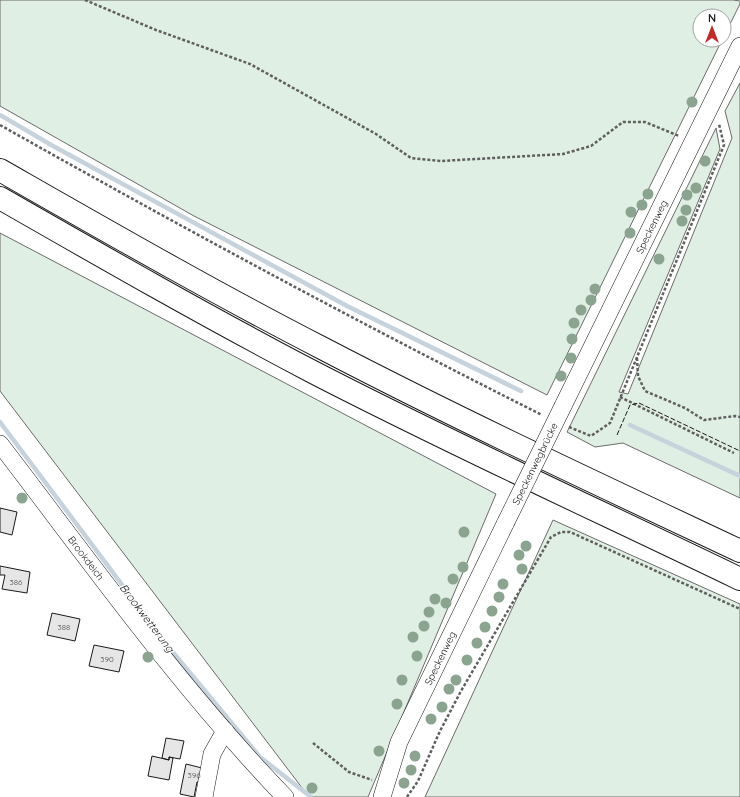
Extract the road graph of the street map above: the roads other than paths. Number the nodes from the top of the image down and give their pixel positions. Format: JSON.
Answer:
{"nodes":[{"id":1,"x":740,"y":46,"type":"edge"},
{"id":2,"x":0,"y":170,"type":"edge"},
{"id":3,"x":0,"y":198,"type":"edge"},
{"id":4,"x":563,"y":406,"type":"joint"},
{"id":5,"x":0,"y":444,"type":"edge"},
{"id":6,"x":506,"y":522,"type":"joint"},
{"id":7,"x":740,"y":551,"type":"edge"},
{"id":8,"x":740,"y":579,"type":"edge"},
{"id":9,"x":225,"y":731,"type":"junction"},
{"id":10,"x":384,"y":791,"type":"edge"},
{"id":11,"x":204,"y":797,"type":"edge"},
{"id":12,"x":285,"y":797,"type":"edge"}],
"edges":[{"from":1,"to":4,"type":"street","name":"Speckenweg"},
{"from":2,"to":7,"type":"highway"},
{"from":3,"to":8,"type":"highway"},
{"from":4,"to":6,"type":"street","name":"Speckenwegbrücke","bridge":true},
{"from":5,"to":9,"type":"street","name":"Brookdeich"},
{"from":6,"to":10,"type":"street","name":"Speckenweg"},
{"from":9,"to":11,"type":"street"},
{"from":9,"to":12,"type":"street","name":"Brookdeich"}]}
